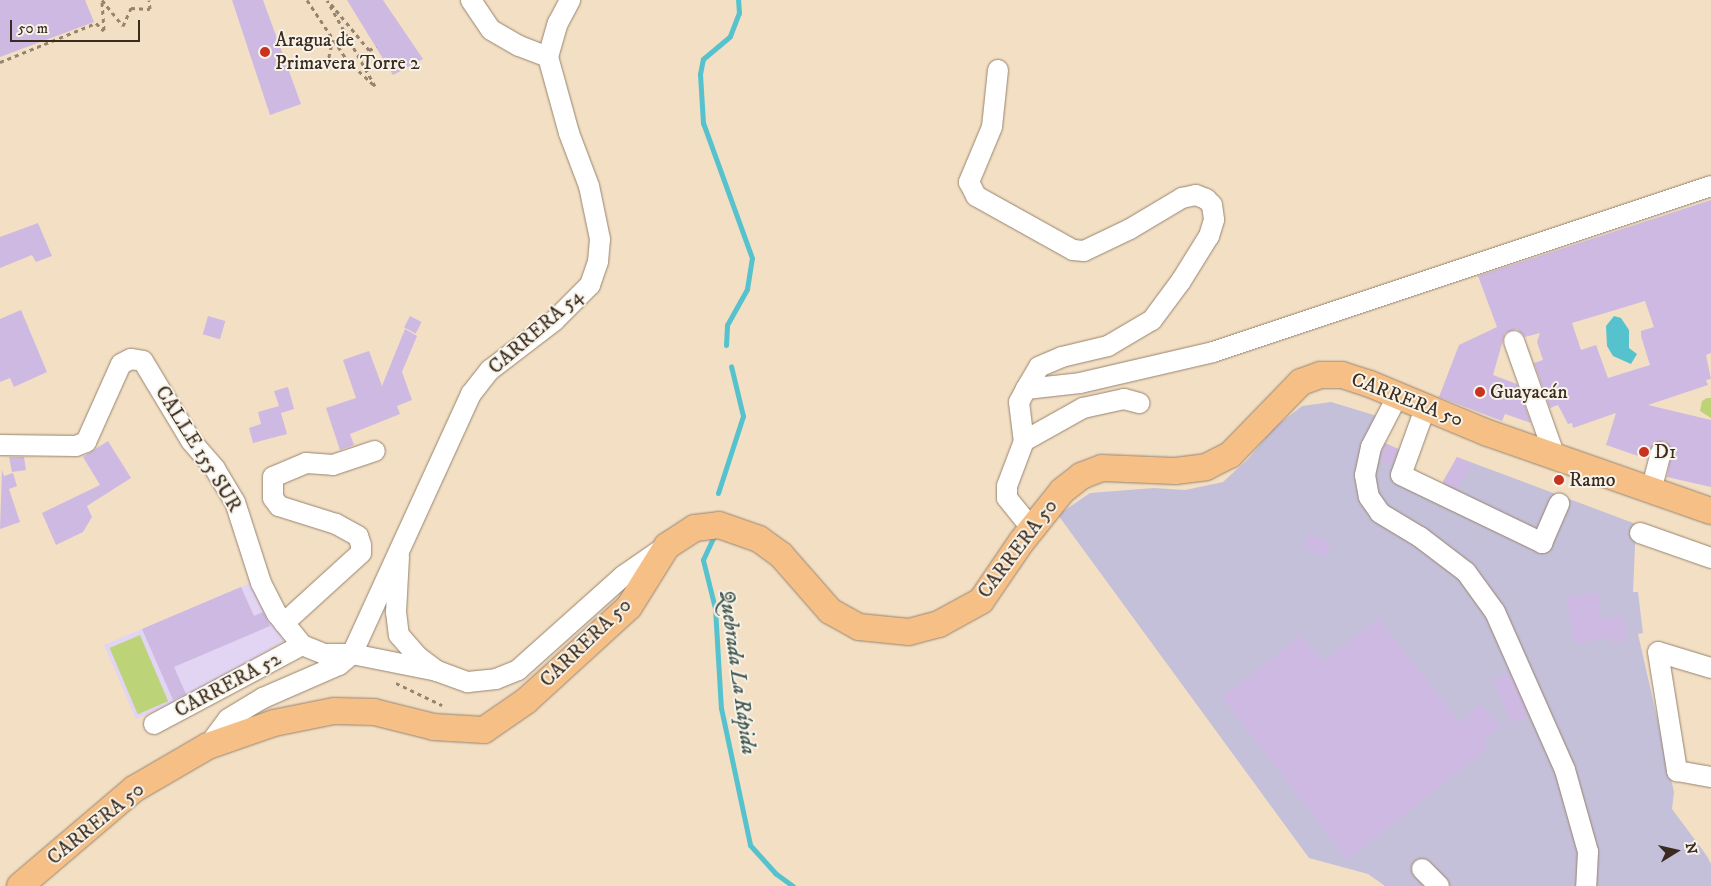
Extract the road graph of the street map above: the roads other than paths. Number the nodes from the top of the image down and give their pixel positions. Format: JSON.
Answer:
{"nodes":[{"id":1,"x":471,"y":0,"type":"edge"},
{"id":2,"x":570,"y":0,"type":"edge"},
{"id":3,"x":548,"y":56,"type":"junction"},
{"id":4,"x":998,"y":70,"type":"dead end"},
{"id":5,"x":1711,"y":186,"type":"edge"},
{"id":6,"x":1514,"y":341,"type":"dead end"},
{"id":7,"x":1026,"y":389,"type":"junction"},
{"id":8,"x":1398,"y":395,"type":"junction"},
{"id":9,"x":1139,"y":403,"type":"dead end"},
{"id":10,"x":1426,"y":406,"type":"junction"},
{"id":11,"x":1024,"y":441,"type":"junction"},
{"id":12,"x":0,"y":445,"type":"edge"},
{"id":13,"x":375,"y":451,"type":"dead end"},
{"id":14,"x":1661,"y":452,"type":"dead end"},
{"id":15,"x":1555,"y":457,"type":"junction"},
{"id":16,"x":1651,"y":491,"type":"junction"},
{"id":17,"x":1560,"y":504,"type":"dead end"},
{"id":18,"x":1710,"y":508,"type":"edge"},
{"id":19,"x":1032,"y":529,"type":"junction"},
{"id":20,"x":1640,"y":534,"type":"dead end"},
{"id":21,"x":399,"y":545,"type":"junction"},
{"id":22,"x":667,"y":546,"type":"junction"},
{"id":23,"x":1711,"y":558,"type":"edge"},
{"id":24,"x":284,"y":623,"type":"junction"},
{"id":25,"x":302,"y":644,"type":"junction"},
{"id":26,"x":352,"y":654,"type":"junction"},
{"id":27,"x":1711,"y":668,"type":"edge"},
{"id":28,"x":437,"y":671,"type":"junction"},
{"id":29,"x":154,"y":724,"type":"dead end"},
{"id":30,"x":208,"y":746,"type":"junction"},
{"id":31,"x":1711,"y":777,"type":"edge"},
{"id":32,"x":1422,"y":869,"type":"dead end"},
{"id":33,"x":20,"y":886,"type":"edge"},
{"id":34,"x":1439,"y":886,"type":"edge"},
{"id":35,"x":1586,"y":886,"type":"edge"}],
"edges":[{"from":1,"to":3,"type":"street"},
{"from":2,"to":3,"type":"street"},
{"from":3,"to":21,"type":"street","name":"CARRERA 54"},
{"from":4,"to":7,"type":"street"},
{"from":5,"to":7,"type":"street"},
{"from":6,"to":15,"type":"street"},
{"from":7,"to":11,"type":"street"},
{"from":8,"to":10,"type":"main road","name":"CARRERA 50"},
{"from":8,"to":19,"type":"main road","name":"CARRERA 50"},
{"from":8,"to":35,"type":"street"},
{"from":9,"to":11,"type":"street"},
{"from":10,"to":15,"type":"main road","name":"CARRERA 50"},
{"from":10,"to":17,"type":"street"},
{"from":11,"to":19,"type":"street"},
{"from":12,"to":24,"type":"street","name":"CALLE 155 SUR"},
{"from":13,"to":24,"type":"street"},
{"from":14,"to":16,"type":"street"},
{"from":15,"to":16,"type":"main road","name":"CARRERA 50"},
{"from":16,"to":18,"type":"main road","name":"CARRERA 50"},
{"from":19,"to":22,"type":"main road","name":"CARRERA 50"},
{"from":20,"to":23,"type":"street"},
{"from":21,"to":26,"type":"street","name":"CARRERA 54"},
{"from":21,"to":28,"type":"street","name":"CARRERA 54"},
{"from":22,"to":28,"type":"street","name":"CARRERA 54"},
{"from":22,"to":30,"type":"main road","name":"CARRERA 50"},
{"from":24,"to":25,"type":"street","name":"CALLE 155 SUR"},
{"from":25,"to":26,"type":"street"},
{"from":25,"to":29,"type":"street","name":"CARRERA 52"},
{"from":26,"to":28,"type":"street"},
{"from":26,"to":30,"type":"street"},
{"from":27,"to":31,"type":"street"},
{"from":30,"to":33,"type":"main road","name":"CARRERA 50"},
{"from":32,"to":34,"type":"street"}]}
